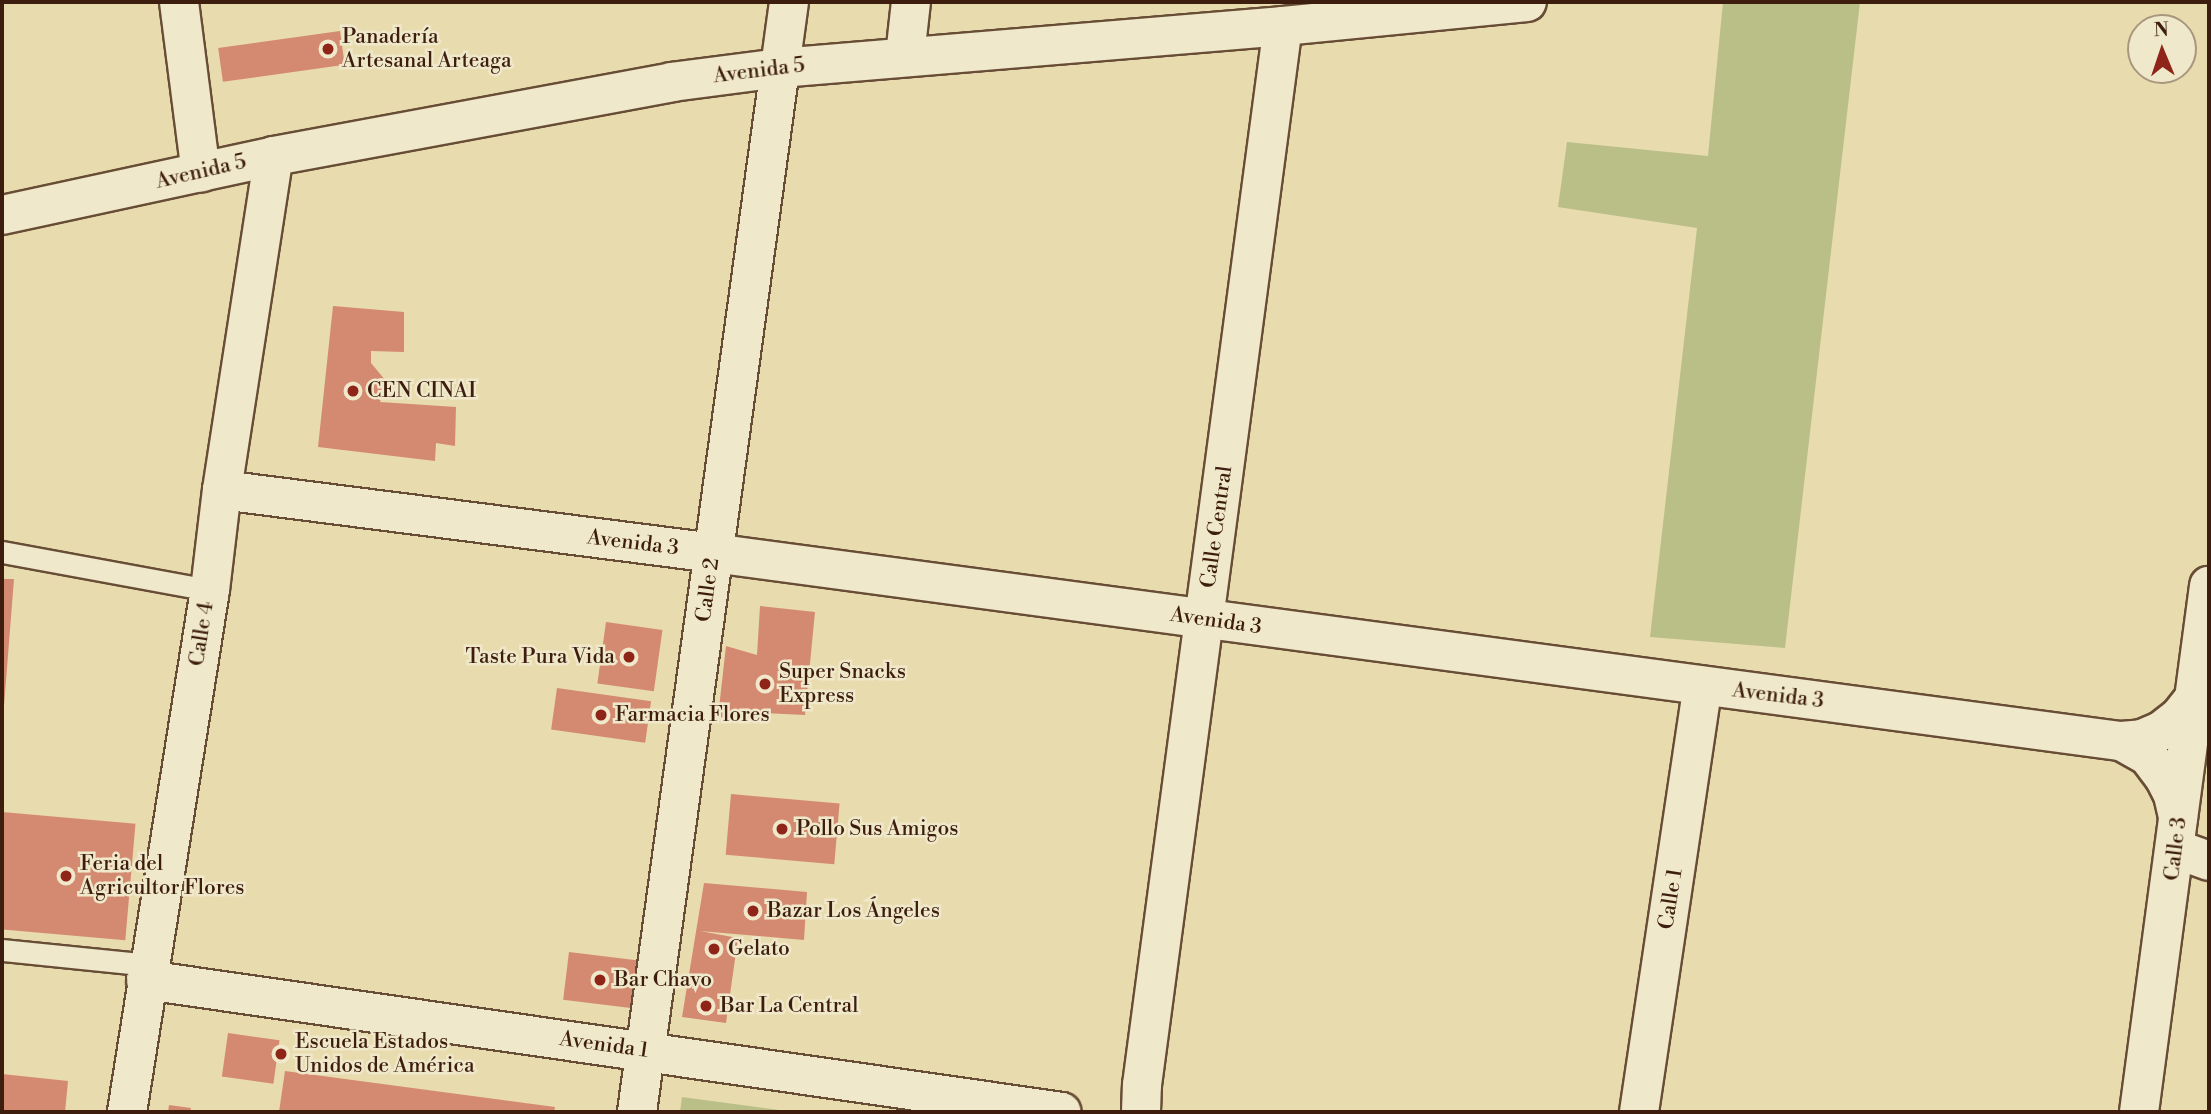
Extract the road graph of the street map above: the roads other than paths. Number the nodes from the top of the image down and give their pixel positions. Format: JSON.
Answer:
{"nodes":[{"id":1,"x":179,"y":2,"type":"edge"},
{"id":2,"x":789,"y":2,"type":"edge"},
{"id":3,"x":911,"y":2,"type":"edge"},
{"id":4,"x":1527,"y":2,"type":"edge"},
{"id":5,"x":1283,"y":26,"type":"junction"},
{"id":6,"x":905,"y":55,"type":"junction"},
{"id":7,"x":780,"y":68,"type":"junction"},
{"id":8,"x":274,"y":156,"type":"junction"},
{"id":9,"x":201,"y":173,"type":"junction"},
{"id":10,"x":2,"y":215,"type":"edge"},
{"id":11,"x":222,"y":490,"type":"junction"},
{"id":12,"x":2,"y":552,"type":"edge"},
{"id":13,"x":713,"y":553,"type":"junction"},
{"id":14,"x":2209,"y":586,"type":"edge"},
{"id":15,"x":210,"y":590,"type":"junction"},
{"id":16,"x":1205,"y":619,"type":"junction"},
{"id":17,"x":1703,"y":686,"type":"junction"},
{"id":18,"x":2196,"y":697,"type":"junction"},
{"id":19,"x":2121,"y":741,"type":"junction"},
{"id":20,"x":2188,"y":844,"type":"edge"},
{"id":21,"x":2,"y":950,"type":"edge"},
{"id":22,"x":148,"y":973,"type":"junction"},
{"id":23,"x":645,"y":1051,"type":"junction"},
{"id":24,"x":127,"y":1112,"type":"edge"},
{"id":25,"x":637,"y":1112,"type":"edge"},
{"id":26,"x":1062,"y":1112,"type":"edge"},
{"id":27,"x":1141,"y":1112,"type":"edge"},
{"id":28,"x":1639,"y":1112,"type":"edge"},
{"id":29,"x":2139,"y":1112,"type":"edge"}],
"edges":[{"from":1,"to":9,"type":"street"},
{"from":2,"to":7,"type":"street","name":"Calle 2"},
{"from":3,"to":6,"type":"street"},
{"from":4,"to":5,"type":"street","name":"Avenida 5"},
{"from":5,"to":6,"type":"street","name":"Avenida 5"},
{"from":5,"to":16,"type":"street","name":"Calle Central"},
{"from":6,"to":7,"type":"street","name":"Avenida 5"},
{"from":7,"to":8,"type":"street","name":"Avenida 5"},
{"from":7,"to":13,"type":"street","name":"Calle 2"},
{"from":8,"to":9,"type":"street","name":"Avenida 5"},
{"from":8,"to":11,"type":"street","name":"Calle 4"},
{"from":9,"to":10,"type":"street","name":"Avenida 5"},
{"from":11,"to":13,"type":"street","name":"Avenida 3"},
{"from":11,"to":15,"type":"street","name":"Calle 4"},
{"from":12,"to":15,"type":"lane"},
{"from":13,"to":16,"type":"street","name":"Avenida 3"},
{"from":13,"to":23,"type":"street","name":"Calle 2"},
{"from":14,"to":18,"type":"street","name":"Calle 3"},
{"from":15,"to":22,"type":"street","name":"Calle 4"},
{"from":16,"to":17,"type":"street","name":"Avenida 3"},
{"from":16,"to":27,"type":"street","name":"Calle Central"},
{"from":17,"to":19,"type":"street","name":"Avenida 3"},
{"from":17,"to":28,"type":"street","name":"Calle 1"},
{"from":18,"to":19,"type":"street","name":"Avenida 3"},
{"from":18,"to":20,"type":"street","name":"Calle 3"},
{"from":19,"to":20,"type":"street"},
{"from":20,"to":29,"type":"street","name":"Calle 3"},
{"from":21,"to":22,"type":"lane"},
{"from":22,"to":23,"type":"street","name":"Avenida 1"},
{"from":22,"to":24,"type":"street","name":"Calle 4"},
{"from":23,"to":25,"type":"street","name":"Calle 2"},
{"from":23,"to":26,"type":"street","name":"Avenida 1"}]}
